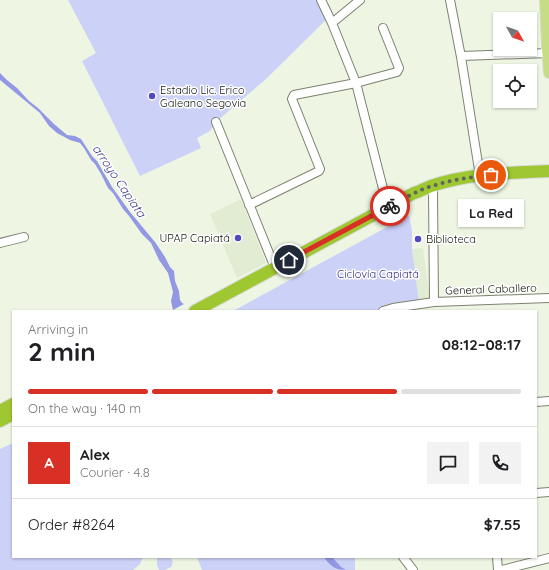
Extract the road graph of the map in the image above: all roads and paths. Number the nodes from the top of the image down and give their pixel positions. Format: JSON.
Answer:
{"nodes":[{"id":1,"x":321,"y":0,"type":"edge"},
{"id":2,"x":360,"y":0,"type":"edge"},
{"id":3,"x":450,"y":0,"type":"edge"},
{"id":4,"x":545,"y":0,"type":"edge"},
{"id":5,"x":332,"y":23,"type":"junction"},
{"id":6,"x":383,"y":28,"type":"dead end"},
{"id":7,"x":548,"y":53,"type":"edge"},
{"id":8,"x":461,"y":56,"type":"junction"},
{"id":9,"x":549,"y":73,"type":"edge"},
{"id":10,"x":356,"y":83,"type":"junction"},
{"id":11,"x":216,"y":122,"type":"dead end"},
{"id":12,"x":549,"y":171,"type":"edge"},
{"id":13,"x":480,"y":176,"type":"junction"},
{"id":14,"x":549,"y":178,"type":"edge"},
{"id":15,"x":433,"y":192,"type":"junction"},
{"id":16,"x":249,"y":205,"type":"junction"},
{"id":17,"x":388,"y":208,"type":"junction"},
{"id":18,"x":24,"y":237,"type":"dead end"},
{"id":19,"x":0,"y":243,"type":"edge"},
{"id":20,"x":275,"y":268,"type":"junction"},
{"id":21,"x":549,"y":298,"type":"edge"},
{"id":22,"x":434,"y":302,"type":"junction"},
{"id":23,"x":197,"y":310,"type":"edge"},
{"id":24,"x":214,"y":310,"type":"edge"},
{"id":25,"x":386,"y":310,"type":"edge"},
{"id":26,"x":537,"y":401,"type":"edge"},
{"id":27,"x":549,"y":401,"type":"edge"},
{"id":28,"x":12,"y":405,"type":"edge"},
{"id":29,"x":0,"y":411,"type":"edge"},
{"id":30,"x":12,"y":415,"type":"edge"},
{"id":31,"x":0,"y":421,"type":"edge"},
{"id":32,"x":549,"y":492,"type":"edge"},
{"id":33,"x":537,"y":493,"type":"edge"},
{"id":34,"x":404,"y":558,"type":"edge"},
{"id":35,"x":497,"y":558,"type":"edge"},
{"id":36,"x":549,"y":558,"type":"edge"},
{"id":37,"x":413,"y":570,"type":"edge"},
{"id":38,"x":498,"y":570,"type":"edge"},
{"id":39,"x":502,"y":570,"type":"edge"}],
"edges":[{"from":1,"to":5,"type":"street"},
{"from":2,"to":5,"type":"street"},
{"from":3,"to":8,"type":"street"},
{"from":4,"to":7,"type":"main road"},
{"from":5,"to":10,"type":"street"},
{"from":6,"to":10,"type":"street"},
{"from":7,"to":8,"type":"street"},
{"from":7,"to":9,"type":"main road"},
{"from":8,"to":13,"type":"street"},
{"from":10,"to":16,"type":"street"},
{"from":10,"to":17,"type":"street"},
{"from":11,"to":16,"type":"street"},
{"from":12,"to":13,"type":"highway"},
{"from":13,"to":17,"type":"highway"},
{"from":14,"to":15,"type":"highway"},
{"from":15,"to":22,"type":"street"},
{"from":15,"to":24,"type":"highway"},
{"from":16,"to":20,"type":"street"},
{"from":17,"to":20,"type":"highway"},
{"from":18,"to":19,"type":"street"},
{"from":20,"to":23,"type":"highway"},
{"from":21,"to":22,"type":"street","name":"General Caballero"},
{"from":22,"to":25,"type":"street","name":"General Caballero"},
{"from":26,"to":27,"type":"street"},
{"from":28,"to":29,"type":"highway"},
{"from":30,"to":31,"type":"highway"},
{"from":32,"to":33,"type":"street"},
{"from":34,"to":37,"type":"street"},
{"from":35,"to":38,"type":"street"},
{"from":36,"to":39,"type":"street"}]}
